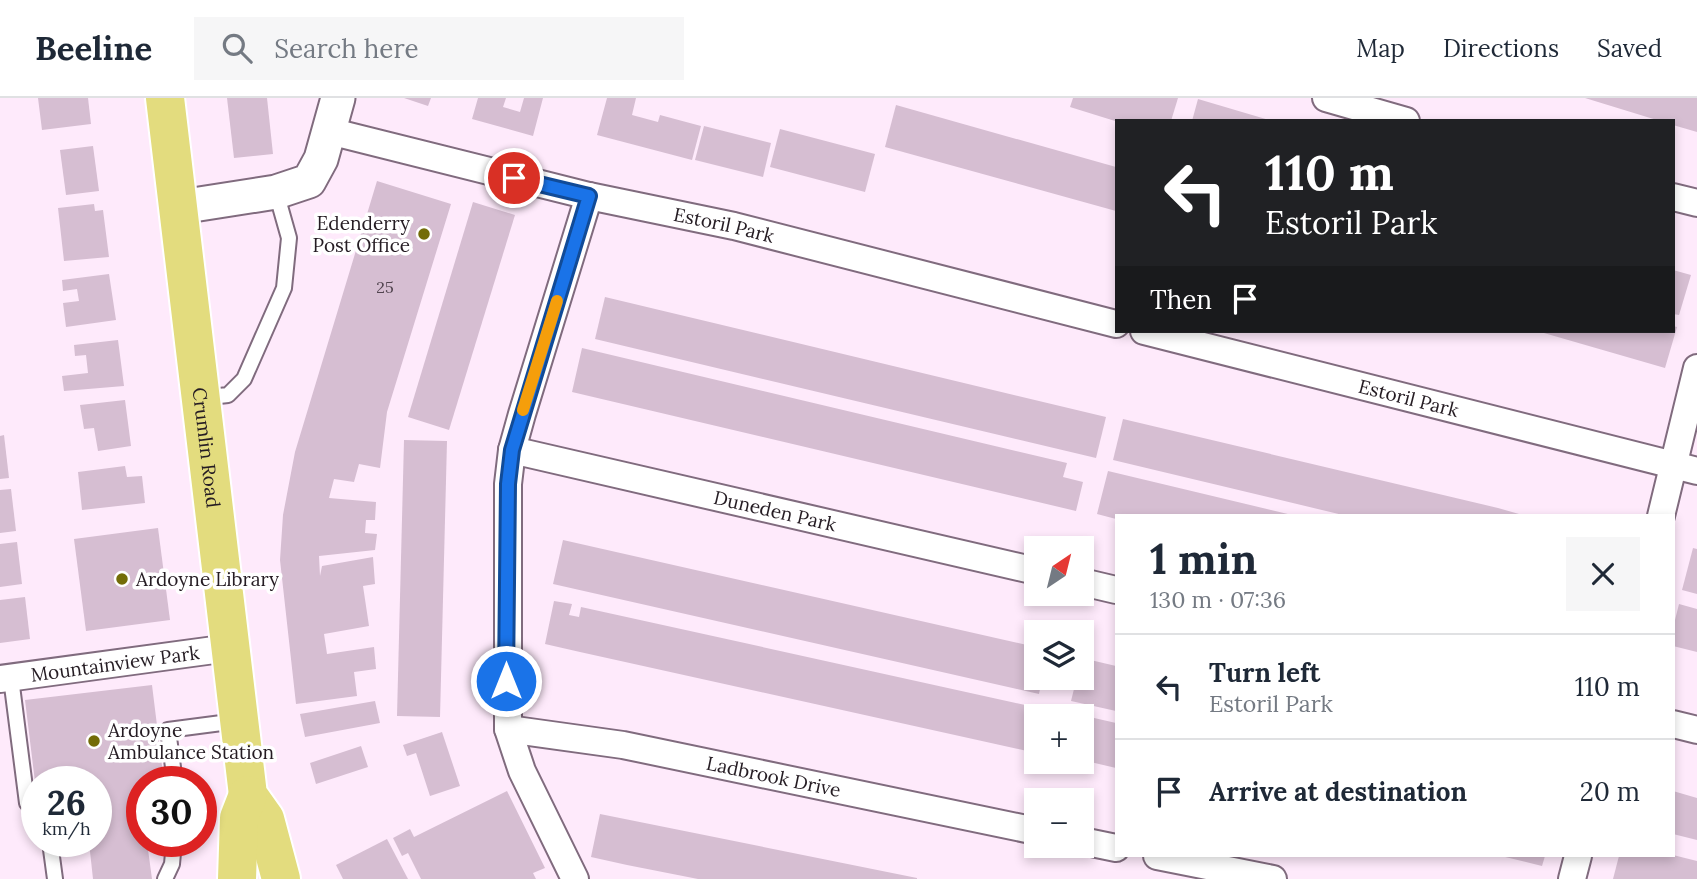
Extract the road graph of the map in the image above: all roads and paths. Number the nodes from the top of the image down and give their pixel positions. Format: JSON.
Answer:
{"nodes":[{"id":1,"x":164,"y":98,"type":"edge"},
{"id":2,"x":338,"y":98,"type":"edge"},
{"id":3,"x":1326,"y":98,"type":"edge"},
{"id":4,"x":1399,"y":119,"type":"edge"},
{"id":5,"x":328,"y":131,"type":"junction"},
{"id":6,"x":276,"y":192,"type":"junction"},
{"id":7,"x":589,"y":196,"type":"junction"},
{"id":8,"x":1675,"y":198,"type":"edge"},
{"id":9,"x":1697,"y":203,"type":"edge"},
{"id":10,"x":180,"y":207,"type":"junction"},
{"id":11,"x":1115,"y":324,"type":"edge"},
{"id":12,"x":1152,"y":333,"type":"edge"},
{"id":13,"x":1697,"y":368,"type":"edge"},
{"id":14,"x":201,"y":398,"type":"junction"},
{"id":15,"x":512,"y":450,"type":"junction"},
{"id":16,"x":1685,"y":468,"type":"edge"},
{"id":17,"x":1662,"y":514,"type":"edge"},
{"id":18,"x":1024,"y":568,"type":"edge"},
{"id":19,"x":1094,"y":585,"type":"edge"},
{"id":20,"x":1115,"y":590,"type":"edge"},
{"id":21,"x":229,"y":648,"type":"junction"},
{"id":22,"x":5,"y":679,"type":"edge"},
{"id":23,"x":238,"y":720,"type":"junction"},
{"id":24,"x":1675,"y":724,"type":"edge"},
{"id":25,"x":508,"y":729,"type":"junction"},
{"id":26,"x":1697,"y":730,"type":"edge"},
{"id":27,"x":173,"y":766,"type":"edge"},
{"id":28,"x":21,"y":769,"type":"edge"},
{"id":29,"x":248,"y":795,"type":"junction"},
{"id":30,"x":1024,"y":829,"type":"edge"},
{"id":31,"x":1094,"y":843,"type":"edge"},
{"id":32,"x":1115,"y":848,"type":"edge"},
{"id":33,"x":52,"y":857,"type":"edge"},
{"id":34,"x":173,"y":857,"type":"edge"},
{"id":35,"x":1162,"y":857,"type":"edge"},
{"id":36,"x":1578,"y":857,"type":"edge"},
{"id":37,"x":55,"y":879,"type":"edge"},
{"id":38,"x":165,"y":879,"type":"edge"},
{"id":39,"x":237,"y":879,"type":"edge"},
{"id":40,"x":281,"y":879,"type":"edge"},
{"id":41,"x":575,"y":879,"type":"edge"},
{"id":42,"x":1273,"y":879,"type":"edge"},
{"id":43,"x":1572,"y":879,"type":"edge"}],
"edges":[{"from":1,"to":10,"type":"highway","name":"Crumlin Road"},
{"from":2,"to":5,"type":"street"},
{"from":3,"to":4,"type":"street"},
{"from":5,"to":6,"type":"street"},
{"from":5,"to":7,"type":"street","name":"Estoril Park"},
{"from":6,"to":10,"type":"street"},
{"from":6,"to":14,"type":"lane"},
{"from":7,"to":11,"type":"street","name":"Estoril Park"},
{"from":7,"to":15,"type":"street"},
{"from":8,"to":9,"type":"street"},
{"from":10,"to":14,"type":"highway","name":"Crumlin Road"},
{"from":12,"to":16,"type":"street","name":"Estoril Park"},
{"from":13,"to":16,"type":"street"},
{"from":14,"to":21,"type":"highway","name":"Crumlin Road"},
{"from":15,"to":18,"type":"street","name":"Duneden Park"},
{"from":15,"to":25,"type":"street"},
{"from":16,"to":17,"type":"street"},
{"from":19,"to":20,"type":"street"},
{"from":21,"to":22,"type":"street","name":"Mountainview Park"},
{"from":21,"to":23,"type":"highway","name":"Crumlin Road"},
{"from":22,"to":28,"type":"lane"},
{"from":23,"to":27,"type":"lane"},
{"from":23,"to":29,"type":"highway","name":"Crumlin Road"},
{"from":24,"to":26,"type":"street"},
{"from":25,"to":30,"type":"street","name":"Ladbrook Drive"},
{"from":25,"to":41,"type":"street"},
{"from":29,"to":39,"type":"highway","name":"Crumlin Road"},
{"from":29,"to":40,"type":"highway","name":"Crumlin Road"},
{"from":31,"to":32,"type":"street"},
{"from":33,"to":37,"type":"lane"},
{"from":34,"to":38,"type":"lane"},
{"from":35,"to":42,"type":"street"},
{"from":36,"to":43,"type":"street"}]}
